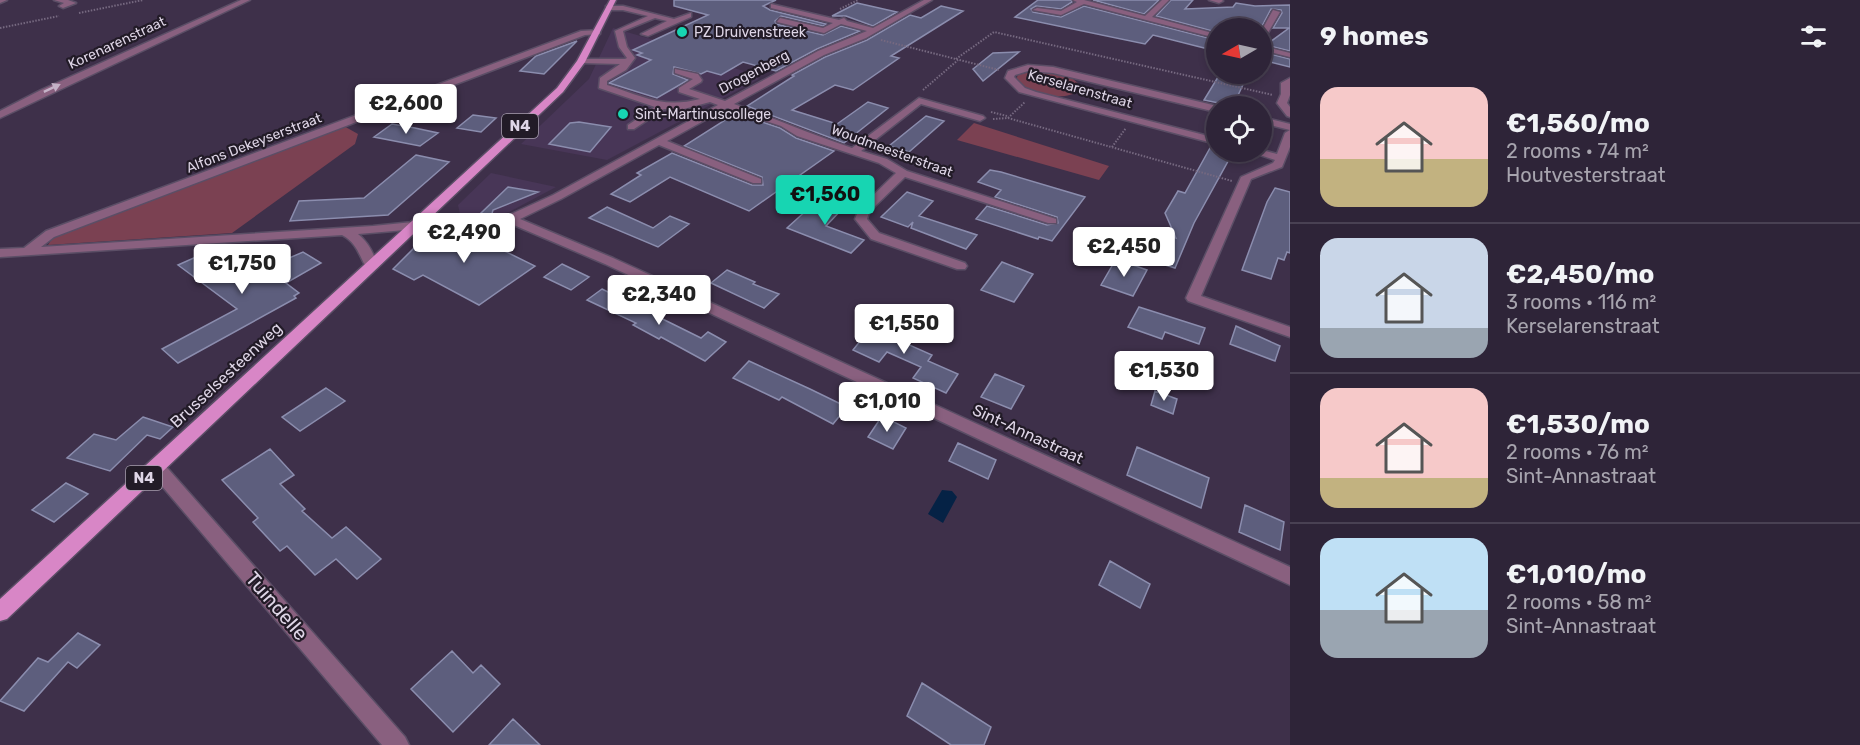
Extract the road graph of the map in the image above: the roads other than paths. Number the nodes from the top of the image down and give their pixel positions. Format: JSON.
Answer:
{"nodes":[{"id":1,"x":4,"y":0,"type":"edge"},
{"id":2,"x":248,"y":0,"type":"edge"},
{"id":3,"x":929,"y":0,"type":"edge"},
{"id":4,"x":1166,"y":0,"type":"edge"},
{"id":5,"x":0,"y":1,"type":"edge"},
{"id":6,"x":1079,"y":1,"type":"edge"},
{"id":7,"x":611,"y":4,"type":"edge"},
{"id":8,"x":639,"y":4,"type":"dead end"},
{"id":9,"x":774,"y":6,"type":"dead end"},
{"id":10,"x":627,"y":9,"type":"junction"},
{"id":11,"x":669,"y":10,"type":"dead end"},
{"id":12,"x":1037,"y":10,"type":"dead end"},
{"id":13,"x":1276,"y":12,"type":"dead end"},
{"id":14,"x":688,"y":15,"type":"dead end"},
{"id":15,"x":654,"y":16,"type":"junction"},
{"id":16,"x":1147,"y":18,"type":"junction"},
{"id":17,"x":1272,"y":19,"type":"edge"},
{"id":18,"x":780,"y":20,"type":"dead end"},
{"id":19,"x":844,"y":20,"type":"junction"},
{"id":20,"x":674,"y":21,"type":"junction"},
{"id":21,"x":873,"y":30,"type":"junction"},
{"id":22,"x":597,"y":32,"type":"junction"},
{"id":23,"x":645,"y":34,"type":"dead end"},
{"id":24,"x":1206,"y":34,"type":"edge"},
{"id":25,"x":1272,"y":50,"type":"edge"},
{"id":26,"x":1290,"y":55,"type":"edge"},
{"id":27,"x":582,"y":61,"type":"junction"},
{"id":28,"x":625,"y":62,"type":"junction"},
{"id":29,"x":678,"y":71,"type":"dead end"},
{"id":30,"x":1290,"y":81,"type":"edge"},
{"id":31,"x":708,"y":100,"type":"junction"},
{"id":32,"x":724,"y":105,"type":"junction"},
{"id":33,"x":662,"y":106,"type":"junction"},
{"id":34,"x":1206,"y":107,"type":"edge"},
{"id":35,"x":1290,"y":114,"type":"edge"},
{"id":36,"x":0,"y":115,"type":"edge"},
{"id":37,"x":980,"y":118,"type":"road end"},
{"id":38,"x":1272,"y":122,"type":"edge"},
{"id":39,"x":631,"y":127,"type":"dead end"},
{"id":40,"x":1290,"y":127,"type":"edge"},
{"id":41,"x":1290,"y":133,"type":"edge"},
{"id":42,"x":1206,"y":138,"type":"edge"},
{"id":43,"x":658,"y":141,"type":"junction"},
{"id":44,"x":854,"y":151,"type":"junction"},
{"id":45,"x":1272,"y":156,"type":"edge"},
{"id":46,"x":1281,"y":158,"type":"junction"},
{"id":47,"x":903,"y":173,"type":"junction"},
{"id":48,"x":757,"y":182,"type":"dead end"},
{"id":49,"x":510,"y":219,"type":"junction"},
{"id":50,"x":1052,"y":221,"type":"dead end"},
{"id":51,"x":414,"y":226,"type":"junction"},
{"id":52,"x":344,"y":232,"type":"junction"},
{"id":53,"x":26,"y":252,"type":"junction"},
{"id":54,"x":0,"y":253,"type":"edge"},
{"id":55,"x":961,"y":266,"type":"dead end"},
{"id":56,"x":372,"y":267,"type":"junction"},
{"id":57,"x":1290,"y":332,"type":"edge"},
{"id":58,"x":156,"y":467,"type":"junction"},
{"id":59,"x":1290,"y":576,"type":"edge"},
{"id":60,"x":0,"y":612,"type":"edge"},
{"id":61,"x":397,"y":745,"type":"edge"}],
"edges":[{"from":1,"to":5,"type":"street"},
{"from":36,"to":2,"type":"street","name":"Korenarenstraat","one_way":true},
{"from":3,"to":21,"type":"street","name":"Drogenberg"},
{"from":4,"to":16,"type":"street"},
{"from":6,"to":12,"type":"street"},
{"from":6,"to":16,"type":"street"},
{"from":7,"to":10,"type":"street"},
{"from":7,"to":22,"type":"main road","name":"Brusselsesteenweg","number":"N4"},
{"from":8,"to":10,"type":"street"},
{"from":9,"to":19,"type":"street"},
{"from":10,"to":15,"type":"street"},
{"from":11,"to":15,"type":"street"},
{"from":13,"to":17,"type":"street"},
{"from":14,"to":20,"type":"street"},
{"from":15,"to":20,"type":"street"},
{"from":15,"to":28,"type":"street"},
{"from":16,"to":24,"type":"street"},
{"from":18,"to":19,"type":"street"},
{"from":19,"to":21,"type":"street"},
{"from":20,"to":23,"type":"street"},
{"from":21,"to":32,"type":"street","name":"Drogenberg"},
{"from":22,"to":27,"type":"main road","name":"Brusselsesteenweg","number":"N4"},
{"from":22,"to":53,"type":"street","name":"Alfons Dekeyserstraat"},
{"from":25,"to":26,"type":"street"},
{"from":27,"to":28,"type":"street"},
{"from":27,"to":51,"type":"main road","name":"Brusselsesteenweg","number":"N4"},
{"from":28,"to":33,"type":"street"},
{"from":29,"to":31,"type":"street","name":"Woudmeesterstraat"},
{"from":30,"to":35,"type":"street"},
{"from":31,"to":32,"type":"street","name":"Woudmeesterstraat"},
{"from":31,"to":33,"type":"street"},
{"from":32,"to":43,"type":"street","name":"Drogenberg"},
{"from":32,"to":44,"type":"street","name":"Woudmeesterstraat"},
{"from":33,"to":39,"type":"street"},
{"from":34,"to":42,"type":"street","name":"Kerselarenstraat"},
{"from":37,"to":44,"type":"street"},
{"from":38,"to":40,"type":"street"},
{"from":41,"to":46,"type":"street"},
{"from":43,"to":48,"type":"street"},
{"from":43,"to":49,"type":"street","name":"Drogenberg"},
{"from":44,"to":47,"type":"street","name":"Woudmeesterstraat"},
{"from":45,"to":46,"type":"street"},
{"from":46,"to":57,"type":"street"},
{"from":47,"to":50,"type":"street","name":"Woudmeesterstraat"},
{"from":47,"to":55,"type":"street"},
{"from":49,"to":51,"type":"street"},
{"from":49,"to":59,"type":"street","name":"Sint-Annastraat"},
{"from":51,"to":52,"type":"street"},
{"from":51,"to":56,"type":"main road","name":"Brusselsesteenweg","number":"N4"},
{"from":52,"to":53,"type":"street"},
{"from":52,"to":56,"type":"street"},
{"from":53,"to":54,"type":"street"},
{"from":56,"to":58,"type":"main road","name":"Brusselsesteenweg","number":"N4"},
{"from":58,"to":60,"type":"main road","name":"Brusselsesteenweg","number":"N4"},
{"from":58,"to":61,"type":"street","name":"Tuindelle"}]}
